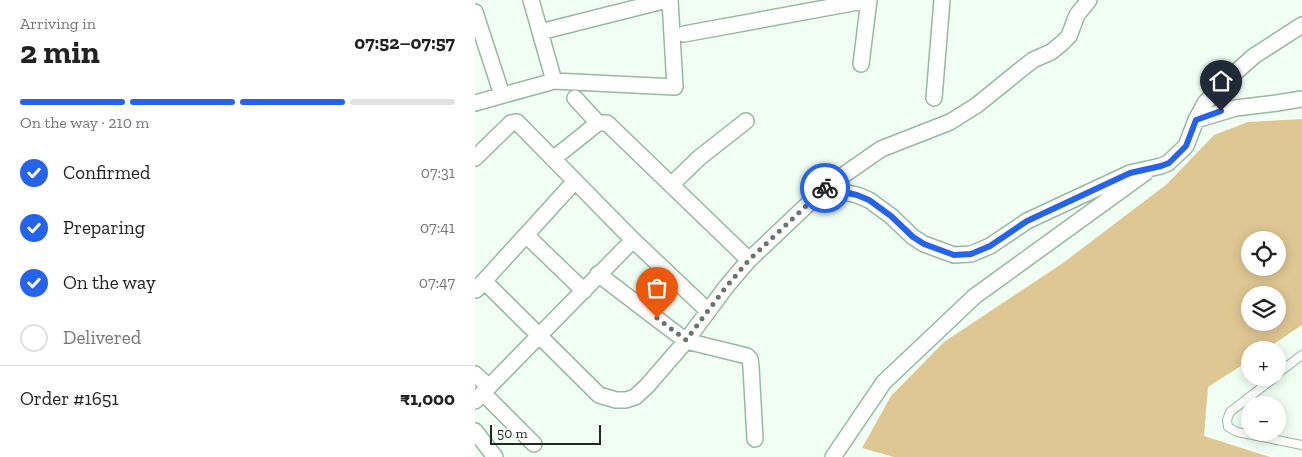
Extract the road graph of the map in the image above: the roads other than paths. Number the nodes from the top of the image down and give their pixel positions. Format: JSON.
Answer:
{"nodes":[{"id":1,"x":531,"y":0,"type":"edge"},
{"id":2,"x":668,"y":0,"type":"edge"},
{"id":3,"x":869,"y":0,"type":"edge"},
{"id":4,"x":942,"y":0,"type":"edge"},
{"id":5,"x":1089,"y":0,"type":"edge"},
{"id":6,"x":475,"y":12,"type":"edge"},
{"id":7,"x":1302,"y":25,"type":"edge"},
{"id":8,"x":540,"y":32,"type":"junction"},
{"id":9,"x":684,"y":34,"type":"dead end"},
{"id":10,"x":861,"y":64,"type":"dead end"},
{"id":11,"x":554,"y":81,"type":"junction"},
{"id":12,"x":502,"y":95,"type":"junction"},
{"id":13,"x":575,"y":98,"type":"dead end"},
{"id":14,"x":934,"y":98,"type":"dead end"},
{"id":15,"x":1302,"y":99,"type":"edge"},
{"id":16,"x":475,"y":103,"type":"edge"},
{"id":17,"x":1196,"y":120,"type":"junction"},
{"id":18,"x":746,"y":121,"type":"dead end"},
{"id":19,"x":598,"y":123,"type":"junction"},
{"id":20,"x":475,"y":158,"type":"edge"},
{"id":21,"x":553,"y":159,"type":"junction"},
{"id":22,"x":1152,"y":168,"type":"junction"},
{"id":23,"x":575,"y":181,"type":"junction"},
{"id":24,"x":671,"y":185,"type":"junction"},
{"id":25,"x":825,"y":188,"type":"junction"},
{"id":26,"x":525,"y":235,"type":"junction"},
{"id":27,"x":633,"y":240,"type":"junction"},
{"id":28,"x":749,"y":260,"type":"junction"},
{"id":29,"x":598,"y":274,"type":"junction"},
{"id":30,"x":478,"y":288,"type":"edge"},
{"id":31,"x":584,"y":291,"type":"junction"},
{"id":32,"x":708,"y":311,"type":"junction"},
{"id":33,"x":539,"y":336,"type":"junction"},
{"id":34,"x":686,"y":340,"type":"junction"},
{"id":35,"x":1302,"y":355,"type":"edge"},
{"id":36,"x":1286,"y":367,"type":"edge"},
{"id":37,"x":475,"y":374,"type":"edge"},
{"id":38,"x":1264,"y":386,"type":"edge"},
{"id":39,"x":482,"y":394,"type":"edge"},
{"id":40,"x":475,"y":431,"type":"edge"},
{"id":41,"x":755,"y":439,"type":"dead end"},
{"id":42,"x":534,"y":444,"type":"dead end"},
{"id":43,"x":1302,"y":445,"type":"edge"},
{"id":44,"x":495,"y":457,"type":"edge"},
{"id":45,"x":833,"y":457,"type":"edge"}],
"edges":[{"from":1,"to":8,"type":"street"},
{"from":2,"to":8,"type":"street"},
{"from":2,"to":11,"type":"street"},
{"from":3,"to":9,"type":"street"},
{"from":3,"to":10,"type":"street"},
{"from":4,"to":14,"type":"street"},
{"from":5,"to":25,"type":"street"},
{"from":6,"to":12,"type":"street"},
{"from":7,"to":17,"type":"street"},
{"from":8,"to":11,"type":"street"},
{"from":11,"to":12,"type":"street"},
{"from":12,"to":16,"type":"street"},
{"from":13,"to":19,"type":"street"},
{"from":15,"to":17,"type":"street"},
{"from":17,"to":22,"type":"street"},
{"from":18,"to":24,"type":"street"},
{"from":19,"to":21,"type":"street"},
{"from":19,"to":24,"type":"street"},
{"from":20,"to":21,"type":"street"},
{"from":21,"to":23,"type":"street"},
{"from":22,"to":25,"type":"street"},
{"from":22,"to":45,"type":"street"},
{"from":23,"to":26,"type":"street"},
{"from":23,"to":27,"type":"street"},
{"from":24,"to":28,"type":"street"},
{"from":25,"to":28,"type":"street"},
{"from":26,"to":30,"type":"street"},
{"from":26,"to":31,"type":"street"},
{"from":27,"to":29,"type":"street"},
{"from":27,"to":32,"type":"street"},
{"from":28,"to":32,"type":"street"},
{"from":29,"to":31,"type":"street"},
{"from":29,"to":34,"type":"street"},
{"from":30,"to":33,"type":"street"},
{"from":31,"to":33,"type":"street"},
{"from":32,"to":34,"type":"street"},
{"from":33,"to":34,"type":"street"},
{"from":33,"to":39,"type":"street"},
{"from":34,"to":41,"type":"street"},
{"from":35,"to":36,"type":"lane"},
{"from":37,"to":39,"type":"street"},
{"from":38,"to":43,"type":"lane"},
{"from":39,"to":42,"type":"street"},
{"from":40,"to":44,"type":"street"}]}
